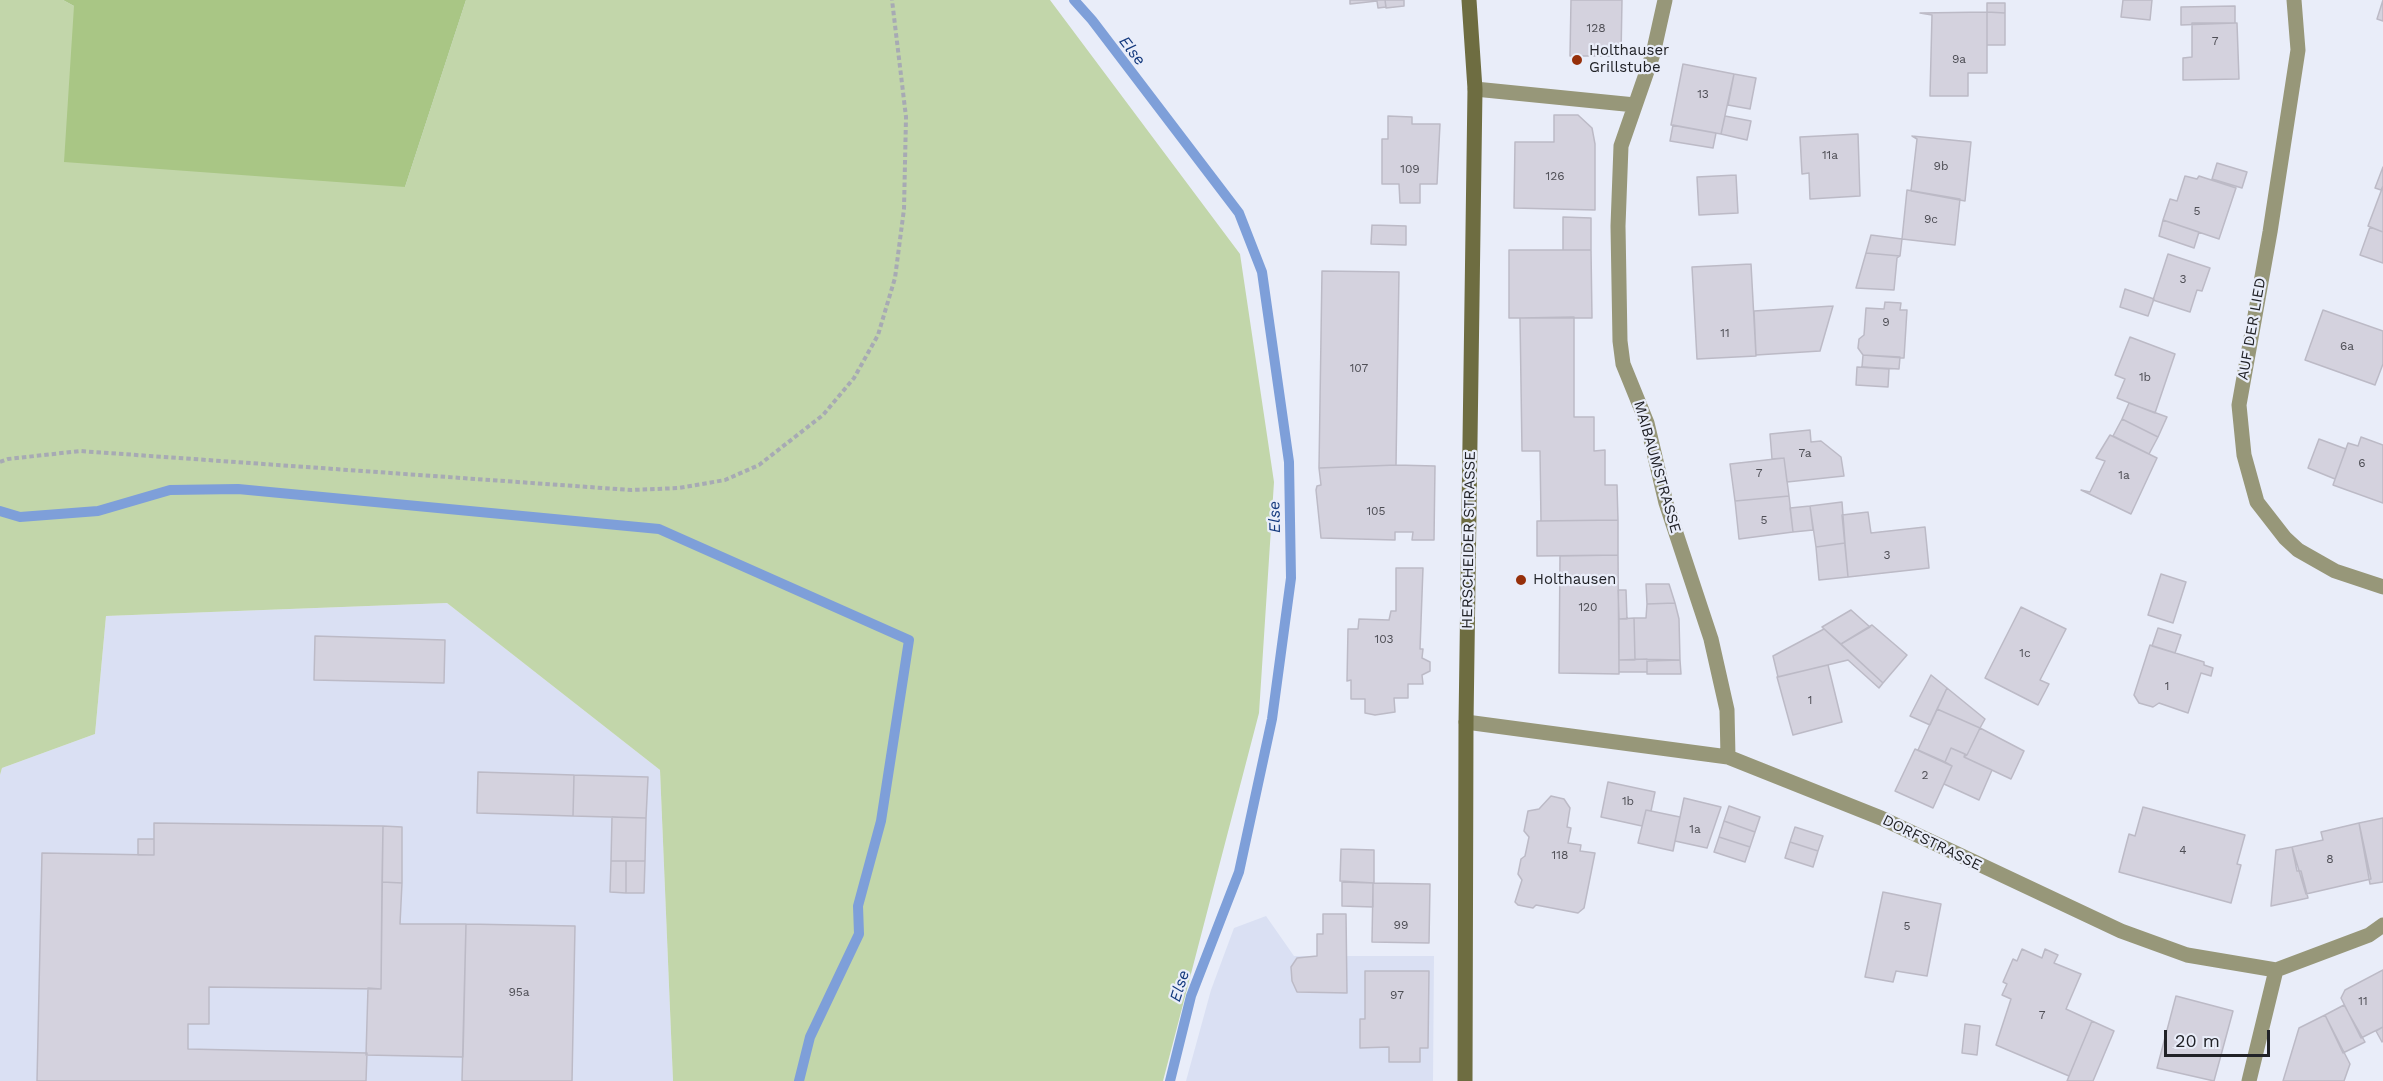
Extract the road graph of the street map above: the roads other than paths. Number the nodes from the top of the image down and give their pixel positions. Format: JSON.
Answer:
{"nodes":[{"id":1,"x":1469,"y":0,"type":"edge"},
{"id":2,"x":1665,"y":0,"type":"edge"},
{"id":3,"x":2294,"y":0,"type":"edge"},
{"id":4,"x":1475,"y":89,"type":"junction"},
{"id":5,"x":1635,"y":105,"type":"junction"},
{"id":6,"x":2383,"y":587,"type":"edge"},
{"id":7,"x":1466,"y":722,"type":"junction"},
{"id":8,"x":1728,"y":757,"type":"junction"},
{"id":9,"x":2383,"y":924,"type":"edge"},
{"id":10,"x":2276,"y":970,"type":"junction"},
{"id":11,"x":1465,"y":1081,"type":"edge"},
{"id":12,"x":2249,"y":1081,"type":"edge"}],
"edges":[{"from":1,"to":4,"type":"main road","name":"HERSCHEIDER STRASSE"},
{"from":2,"to":5,"type":"street","name":"MAIBAUMSTRASSE"},
{"from":3,"to":6,"type":"street","name":"AUF DER LIED"},
{"from":4,"to":5,"type":"street"},
{"from":4,"to":7,"type":"main road","name":"HERSCHEIDER STRASSE"},
{"from":5,"to":8,"type":"street","name":"MAIBAUMSTRASSE"},
{"from":7,"to":8,"type":"street","name":"DORFSTRASSE"},
{"from":7,"to":11,"type":"main road","name":"HERSCHEIDER STRASSE"},
{"from":8,"to":10,"type":"street","name":"DORFSTRASSE"},
{"from":9,"to":10,"type":"street"},
{"from":10,"to":12,"type":"street"}]}
